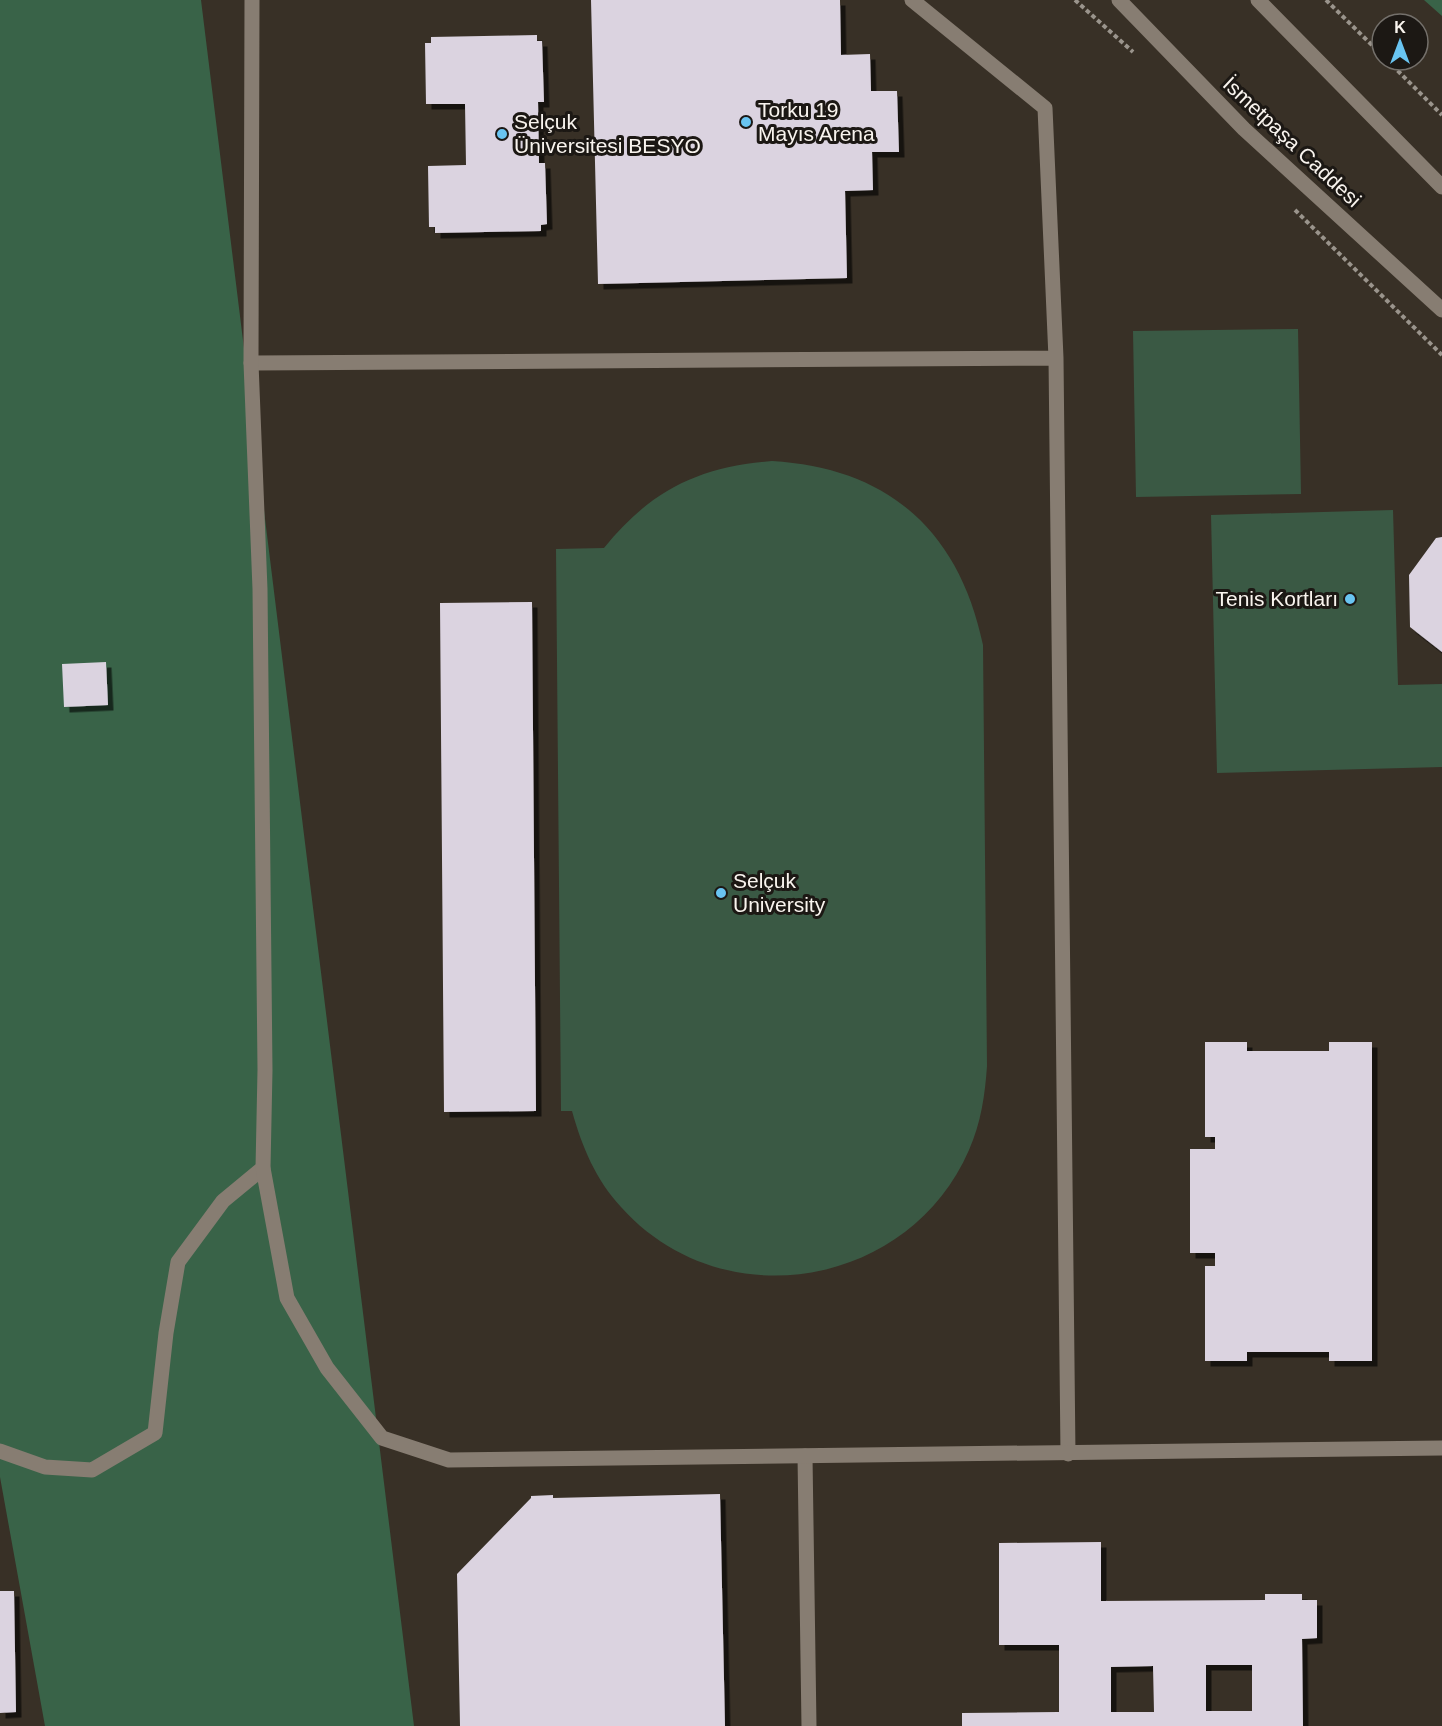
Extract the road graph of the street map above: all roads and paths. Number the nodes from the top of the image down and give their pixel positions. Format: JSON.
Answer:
{"nodes":[{"id":1,"x":252,"y":0,"type":"edge"},
{"id":2,"x":912,"y":0,"type":"edge"},
{"id":3,"x":1119,"y":0,"type":"edge"},
{"id":4,"x":1258,"y":0,"type":"edge"},
{"id":5,"x":1326,"y":0,"type":"edge"},
{"id":6,"x":1370,"y":43,"type":"edge"},
{"id":7,"x":1399,"y":72,"type":"edge"},
{"id":8,"x":1442,"y":115,"type":"edge"},
{"id":9,"x":1442,"y":188,"type":"edge"},
{"id":10,"x":1442,"y":309,"type":"edge"},
{"id":11,"x":1056,"y":358,"type":"junction"},
{"id":12,"x":251,"y":363,"type":"junction"},
{"id":13,"x":263,"y":1168,"type":"junction"},
{"id":14,"x":1442,"y":1448,"type":"edge"},
{"id":15,"x":0,"y":1451,"type":"edge"},
{"id":16,"x":1068,"y":1454,"type":"junction"},
{"id":17,"x":805,"y":1456,"type":"junction"},
{"id":18,"x":809,"y":1726,"type":"edge"}],
"edges":[{"from":1,"to":12,"type":"street"},
{"from":2,"to":11,"type":"street"},
{"from":3,"to":10,"type":"street","name":"İsmetpaşa Caddesi"},
{"from":4,"to":9,"type":"street"},
{"from":5,"to":6,"type":"path"},
{"from":7,"to":8,"type":"path"},
{"from":11,"to":12,"type":"street"},
{"from":11,"to":16,"type":"street"},
{"from":12,"to":13,"type":"street"},
{"from":13,"to":15,"type":"street"},
{"from":13,"to":17,"type":"street"},
{"from":14,"to":16,"type":"street"},
{"from":16,"to":17,"type":"street"},
{"from":17,"to":18,"type":"street"}]}
